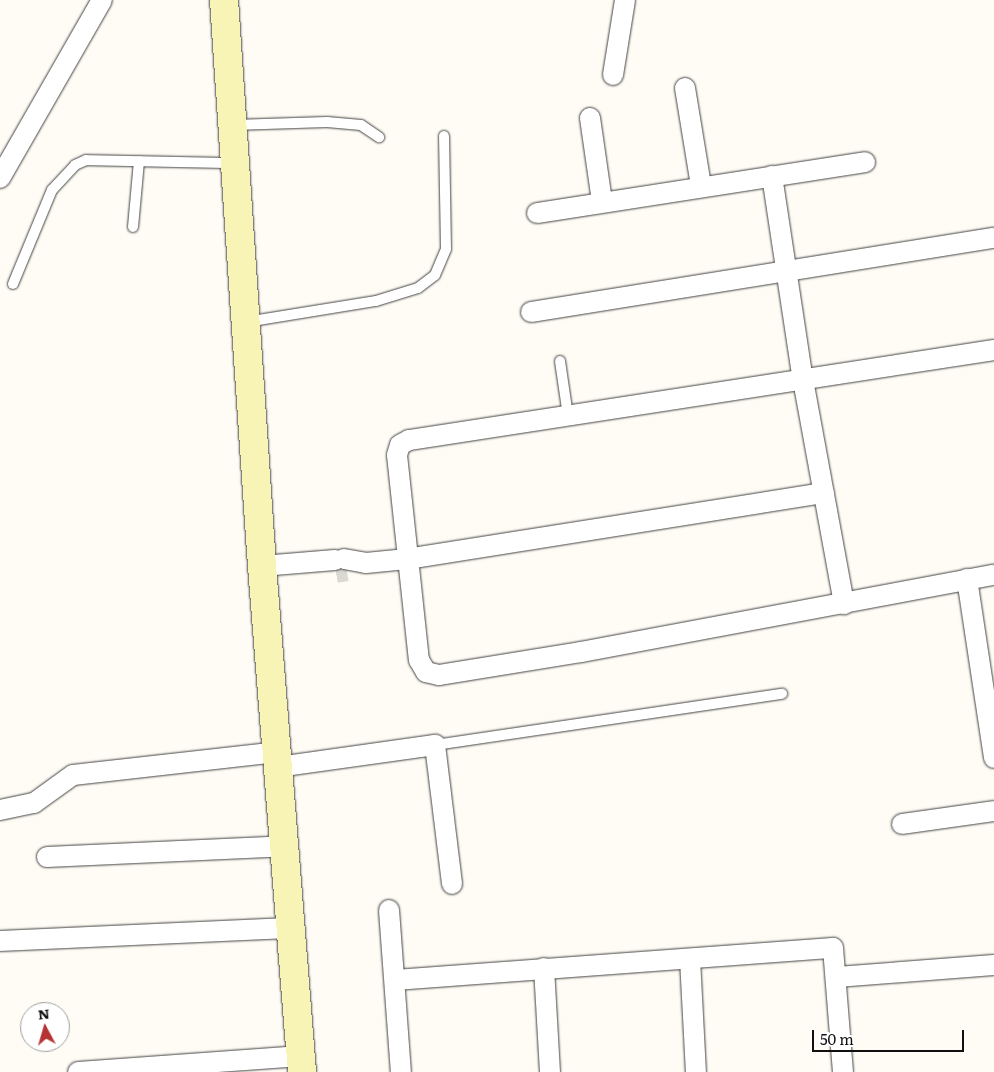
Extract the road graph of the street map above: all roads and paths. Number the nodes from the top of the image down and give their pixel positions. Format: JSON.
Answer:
{"nodes":[{"id":1,"x":102,"y":0,"type":"edge"},
{"id":2,"x":224,"y":0,"type":"edge"},
{"id":3,"x":625,"y":0,"type":"edge"},
{"id":4,"x":613,"y":75,"type":"dead end"},
{"id":5,"x":685,"y":88,"type":"dead end"},
{"id":6,"x":590,"y":118,"type":"dead end"},
{"id":7,"x":232,"y":125,"type":"junction"},
{"id":8,"x":444,"y":136,"type":"dead end"},
{"id":9,"x":379,"y":137,"type":"dead end"},
{"id":10,"x":139,"y":161,"type":"junction"},
{"id":11,"x":865,"y":162,"type":"dead end"},
{"id":12,"x":234,"y":163,"type":"junction"},
{"id":13,"x":772,"y":176,"type":"junction"},
{"id":14,"x":0,"y":178,"type":"edge"},
{"id":15,"x":701,"y":186,"type":"junction"},
{"id":16,"x":602,"y":201,"type":"junction"},
{"id":17,"x":537,"y":213,"type":"dead end"},
{"id":18,"x":133,"y":227,"type":"dead end"},
{"id":19,"x":994,"y":238,"type":"edge"},
{"id":20,"x":787,"y":270,"type":"junction"},
{"id":21,"x":13,"y":284,"type":"dead end"},
{"id":22,"x":531,"y":312,"type":"dead end"},
{"id":23,"x":245,"y":323,"type":"junction"},
{"id":24,"x":994,"y":350,"type":"edge"},
{"id":25,"x":560,"y":361,"type":"dead end"},
{"id":26,"x":803,"y":380,"type":"junction"},
{"id":27,"x":568,"y":416,"type":"junction"},
{"id":28,"x":824,"y":493,"type":"junction"},
{"id":29,"x":407,"y":559,"type":"junction"},
{"id":30,"x":263,"y":573,"type":"junction"},
{"id":31,"x":994,"y":575,"type":"edge"},
{"id":32,"x":967,"y":579,"type":"junction"},
{"id":33,"x":844,"y":604,"type":"junction"},
{"id":34,"x":782,"y":694,"type":"dead end"},
{"id":35,"x":990,"y":699,"type":"edge"},
{"id":36,"x":435,"y":745,"type":"junction"},
{"id":37,"x":994,"y":758,"type":"edge"},
{"id":38,"x":277,"y":759,"type":"junction"},
{"id":39,"x":0,"y":810,"type":"edge"},
{"id":40,"x":994,"y":811,"type":"edge"},
{"id":41,"x":902,"y":824,"type":"dead end"},
{"id":42,"x":285,"y":846,"type":"junction"},
{"id":43,"x":48,"y":857,"type":"dead end"},
{"id":44,"x":452,"y":884,"type":"dead end"},
{"id":45,"x":389,"y":910,"type":"dead end"},
{"id":46,"x":290,"y":928,"type":"junction"},
{"id":47,"x":0,"y":941,"type":"edge"},
{"id":48,"x":690,"y":959,"type":"junction"},
{"id":49,"x":994,"y":965,"type":"edge"},
{"id":50,"x":544,"y":968,"type":"junction"},
{"id":51,"x":837,"y":977,"type":"junction"},
{"id":52,"x":395,"y":980,"type":"junction"},
{"id":53,"x":302,"y":1064,"type":"edge"},
{"id":54,"x":78,"y":1072,"type":"edge"},
{"id":55,"x":400,"y":1072,"type":"edge"},
{"id":56,"x":550,"y":1072,"type":"edge"},
{"id":57,"x":696,"y":1072,"type":"edge"},
{"id":58,"x":843,"y":1072,"type":"edge"}],
"edges":[{"from":1,"to":14,"type":"street"},
{"from":2,"to":7,"type":"main road"},
{"from":3,"to":4,"type":"street"},
{"from":5,"to":15,"type":"street"},
{"from":6,"to":16,"type":"street"},
{"from":7,"to":9,"type":"lane"},
{"from":7,"to":12,"type":"main road"},
{"from":8,"to":23,"type":"lane"},
{"from":10,"to":12,"type":"lane"},
{"from":10,"to":18,"type":"lane"},
{"from":10,"to":21,"type":"lane"},
{"from":11,"to":13,"type":"street"},
{"from":12,"to":23,"type":"main road"},
{"from":13,"to":15,"type":"street"},
{"from":13,"to":20,"type":"street"},
{"from":15,"to":16,"type":"street"},
{"from":16,"to":17,"type":"street"},
{"from":19,"to":20,"type":"street"},
{"from":20,"to":22,"type":"street"},
{"from":20,"to":26,"type":"street"},
{"from":23,"to":30,"type":"main road"},
{"from":24,"to":26,"type":"street"},
{"from":25,"to":27,"type":"lane"},
{"from":26,"to":27,"type":"street"},
{"from":26,"to":28,"type":"street"},
{"from":27,"to":29,"type":"street"},
{"from":28,"to":29,"type":"street"},
{"from":28,"to":33,"type":"street"},
{"from":29,"to":30,"type":"street"},
{"from":29,"to":33,"type":"street"},
{"from":30,"to":38,"type":"main road"},
{"from":31,"to":32,"type":"street"},
{"from":32,"to":33,"type":"street"},
{"from":32,"to":35,"type":"street"},
{"from":34,"to":36,"type":"lane"},
{"from":35,"to":37,"type":"street"},
{"from":36,"to":38,"type":"street"},
{"from":36,"to":44,"type":"street"},
{"from":38,"to":39,"type":"street"},
{"from":38,"to":42,"type":"main road"},
{"from":40,"to":41,"type":"street"},
{"from":42,"to":43,"type":"street"},
{"from":42,"to":46,"type":"main road"},
{"from":45,"to":52,"type":"street"},
{"from":46,"to":47,"type":"street"},
{"from":46,"to":53,"type":"main road"},
{"from":48,"to":50,"type":"street"},
{"from":48,"to":51,"type":"street"},
{"from":48,"to":57,"type":"street"},
{"from":49,"to":51,"type":"street"},
{"from":50,"to":52,"type":"street"},
{"from":50,"to":56,"type":"street"},
{"from":51,"to":58,"type":"street"},
{"from":52,"to":55,"type":"street"},
{"from":53,"to":54,"type":"street"}]}
